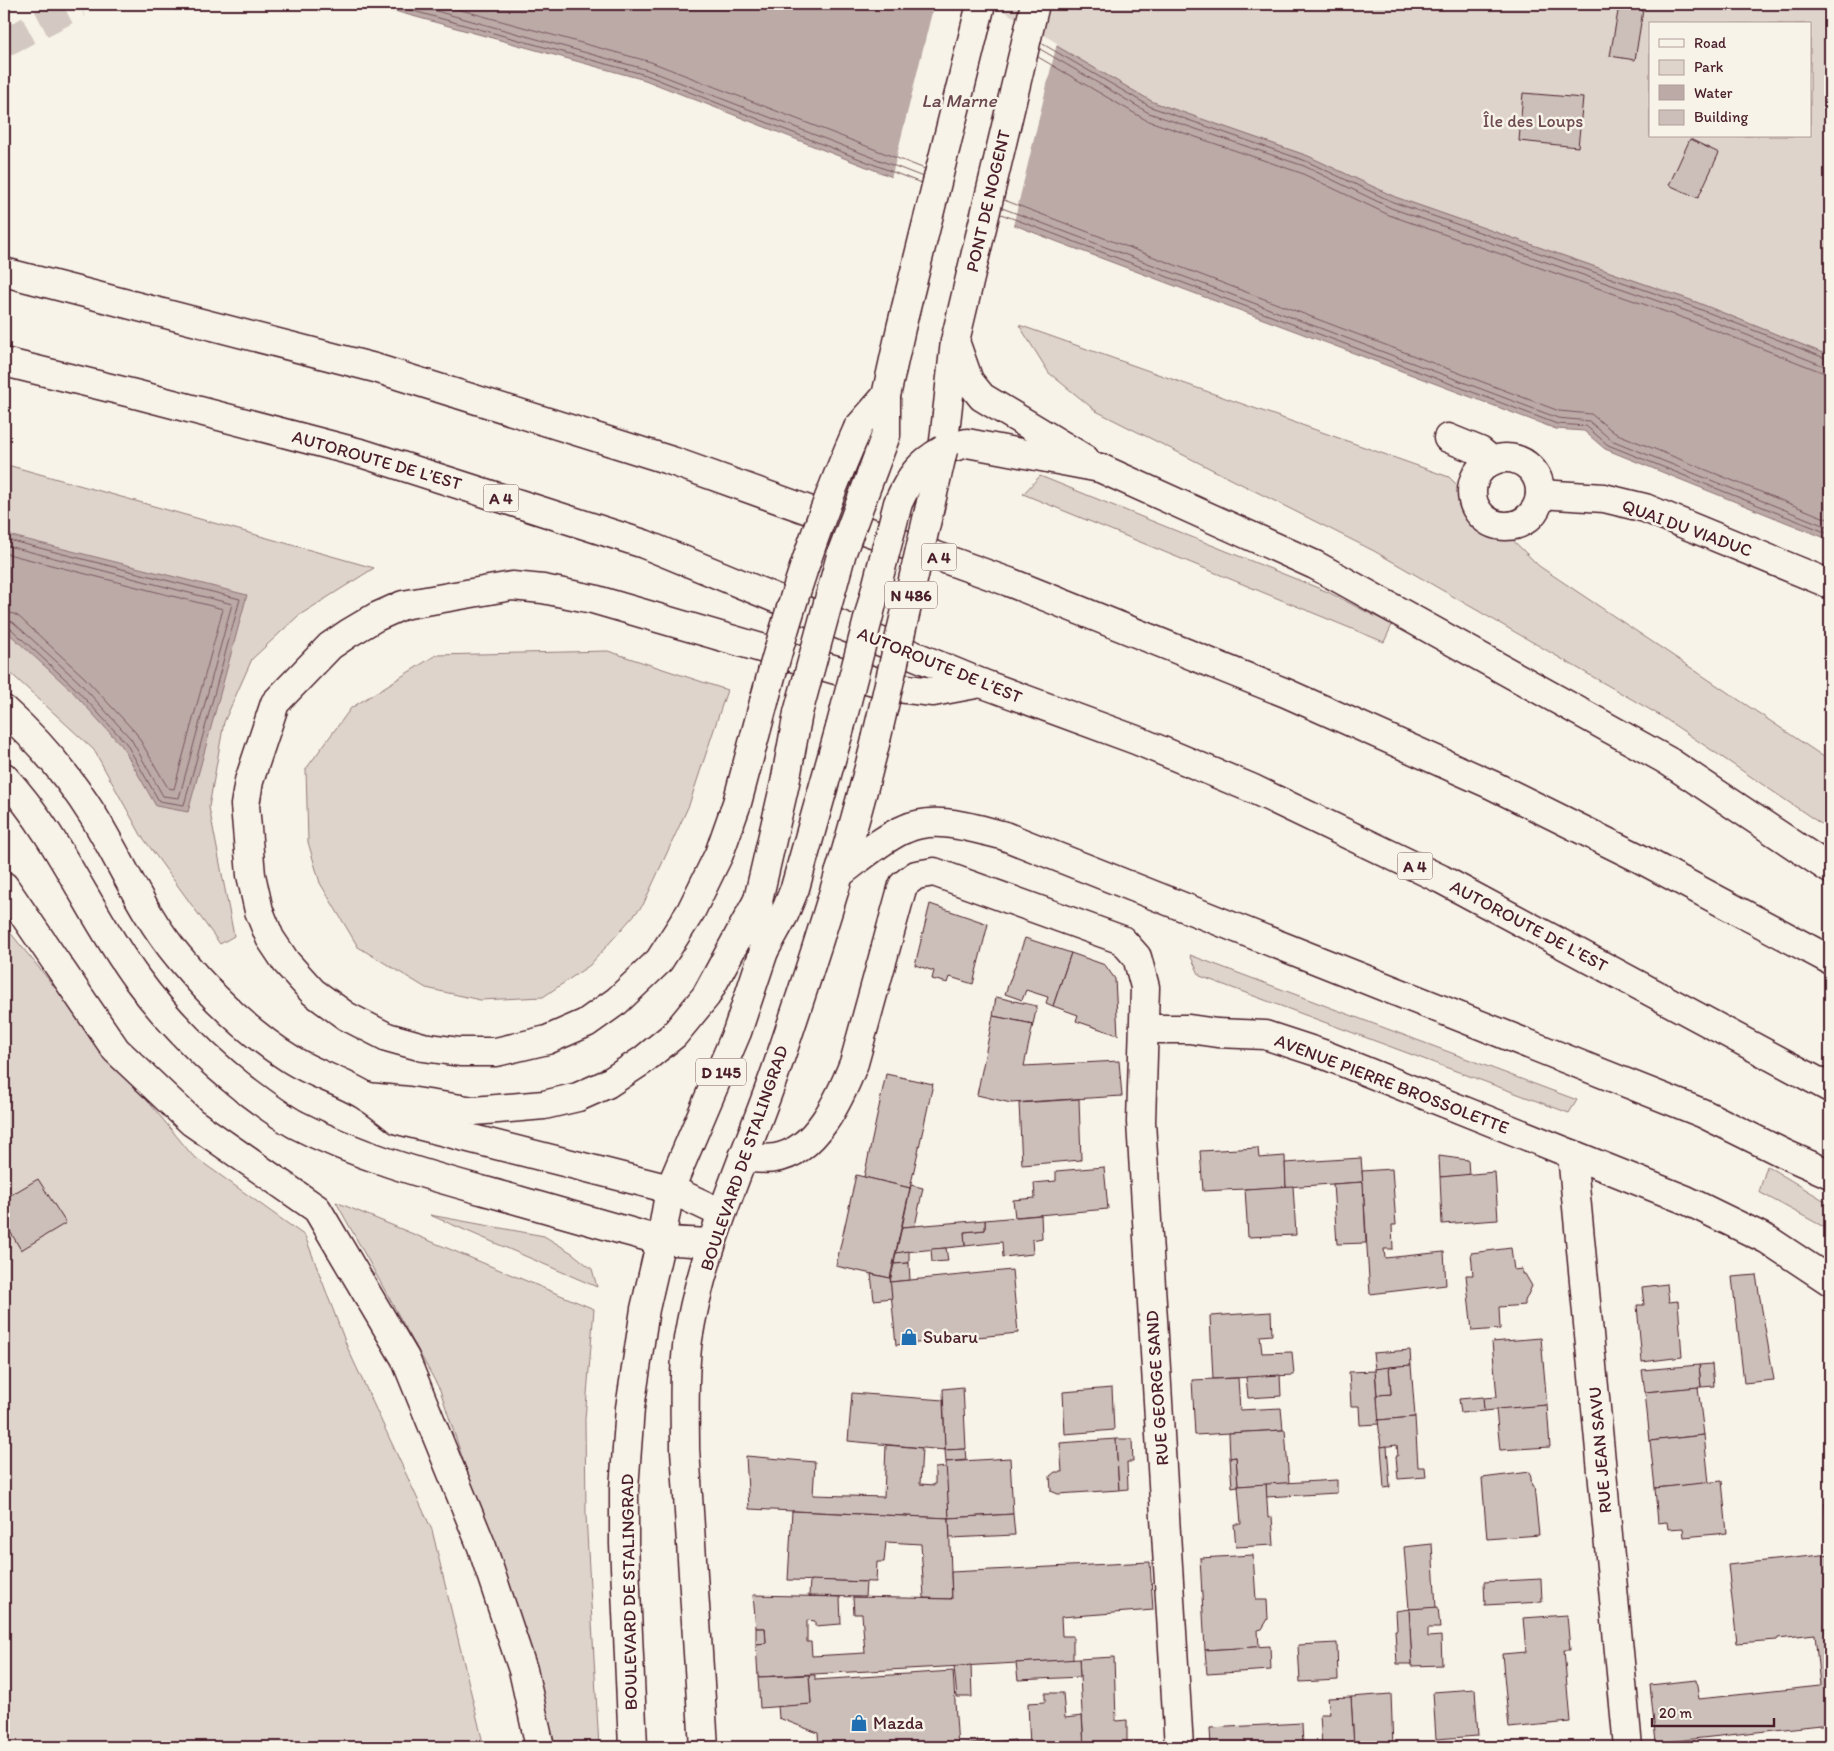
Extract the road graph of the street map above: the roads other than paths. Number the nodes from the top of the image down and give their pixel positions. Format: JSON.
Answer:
{"nodes":[{"id":1,"x":982,"y":4,"type":"edge"},
{"id":2,"x":1035,"y":4,"type":"edge"},
{"id":3,"x":4,"y":272,"type":"edge"},
{"id":4,"x":955,"y":340,"type":"junction"},
{"id":5,"x":4,"y":362,"type":"edge"},
{"id":6,"x":886,"y":396,"type":"junction"},
{"id":7,"x":1448,"y":438,"type":"dead end"},
{"id":8,"x":944,"y":450,"type":"junction"},
{"id":9,"x":1492,"y":461,"type":"junction"},
{"id":10,"x":1100,"y":468,"type":"junction"},
{"id":11,"x":1540,"y":494,"type":"junction"},
{"id":12,"x":1830,"y":584,"type":"edge"},
{"id":13,"x":981,"y":683,"type":"junction"},
{"id":14,"x":4,"y":710,"type":"edge"},
{"id":15,"x":4,"y":777,"type":"edge"},
{"id":16,"x":860,"y":804,"type":"joint"},
{"id":17,"x":1830,"y":869,"type":"edge"},
{"id":18,"x":839,"y":874,"type":"junction"},
{"id":19,"x":4,"y":886,"type":"edge"},
{"id":20,"x":758,"y":900,"type":"junction"},
{"id":21,"x":764,"y":951,"type":"junction"},
{"id":22,"x":1830,"y":960,"type":"edge"},
{"id":23,"x":1145,"y":1029,"type":"junction"},
{"id":24,"x":1830,"y":1088,"type":"edge"},
{"id":25,"x":366,"y":1097,"type":"junction"},
{"id":26,"x":1572,"y":1154,"type":"junction"},
{"id":27,"x":743,"y":1157,"type":"junction"},
{"id":28,"x":1830,"y":1174,"type":"edge"},
{"id":29,"x":670,"y":1190,"type":"junction"},
{"id":30,"x":722,"y":1213,"type":"junction"},
{"id":31,"x":661,"y":1240,"type":"junction"},
{"id":32,"x":711,"y":1243,"type":"junction"},
{"id":33,"x":1830,"y":1281,"type":"edge"},
{"id":34,"x":540,"y":1747,"type":"edge"},
{"id":35,"x":633,"y":1747,"type":"edge"},
{"id":36,"x":704,"y":1747,"type":"edge"},
{"id":37,"x":1180,"y":1747,"type":"edge"},
{"id":38,"x":1628,"y":1747,"type":"edge"}],
"edges":[{"from":1,"to":6,"type":"main road"},
{"from":2,"to":4,"type":"main road","name":"PONT DE NOGENT","number":"N 486"},
{"from":3,"to":22,"type":"main road","number":"A 4"},
{"from":4,"to":8,"type":"main road","number":"N 486"},
{"from":4,"to":10,"type":"main road"},
{"from":5,"to":13,"type":"main road","name":"AUTOROUTE DE L’EST","number":"A 4"},
{"from":6,"to":13,"type":"main road","bridge":true},
{"from":6,"to":20,"type":"main road","name":"BOULEVARD DE STALINGRAD","number":"D 145","bridge":true},
{"from":7,"to":9,"type":"main road"},
{"from":8,"to":10,"type":"main road"},
{"from":8,"to":16,"type":"main road","number":"N 486","bridge":true},
{"from":8,"to":21,"type":"main road","bridge":true},
{"from":9,"to":11,"type":"main road"},
{"from":9,"to":11,"type":"main road"},
{"from":10,"to":17,"type":"main road"},
{"from":11,"to":12,"type":"main road","name":"QUAI DU VIADUC"},
{"from":13,"to":24,"type":"main road","name":"AUTOROUTE DE L’EST","number":"A 4"},
{"from":14,"to":25,"type":"main road"},
{"from":15,"to":31,"type":"main road"},
{"from":16,"to":18,"type":"main road","number":"D 145"},
{"from":18,"to":27,"type":"main road","name":"BOULEVARD DE STALINGRAD","number":"D 145"},
{"from":18,"to":28,"type":"main road"},
{"from":19,"to":34,"type":"main road"},
{"from":20,"to":21,"type":"main road","name":"BOULEVARD DE STALINGRAD","number":"D 145"},
{"from":20,"to":25,"type":"main road"},
{"from":21,"to":29,"type":"main road","name":"BOULEVARD DE STALINGRAD","number":"D 145"},
{"from":23,"to":26,"type":"main road","name":"AVENUE PIERRE BROSSOLETTE"},
{"from":23,"to":27,"type":"main road"},
{"from":23,"to":37,"type":"main road","name":"RUE GEORGE SAND"},
{"from":25,"to":29,"type":"main road"},
{"from":26,"to":33,"type":"main road","name":"AVENUE PIERRE BROSSOLETTE"},
{"from":26,"to":38,"type":"main road","name":"RUE JEAN SAVU"},
{"from":27,"to":30,"type":"main road","name":"BOULEVARD DE STALINGRAD","number":"D 145"},
{"from":29,"to":30,"type":"main road"},
{"from":29,"to":31,"type":"main road","name":"BOULEVARD DE STALINGRAD","number":"D 145"},
{"from":30,"to":32,"type":"main road","name":"BOULEVARD DE STALINGRAD","number":"D 145"},
{"from":31,"to":32,"type":"main road"},
{"from":31,"to":35,"type":"main road","name":"BOULEVARD DE STALINGRAD","number":"D 145"},
{"from":32,"to":36,"type":"main road","name":"BOULEVARD DE STALINGRAD","number":"D 145"}]}
